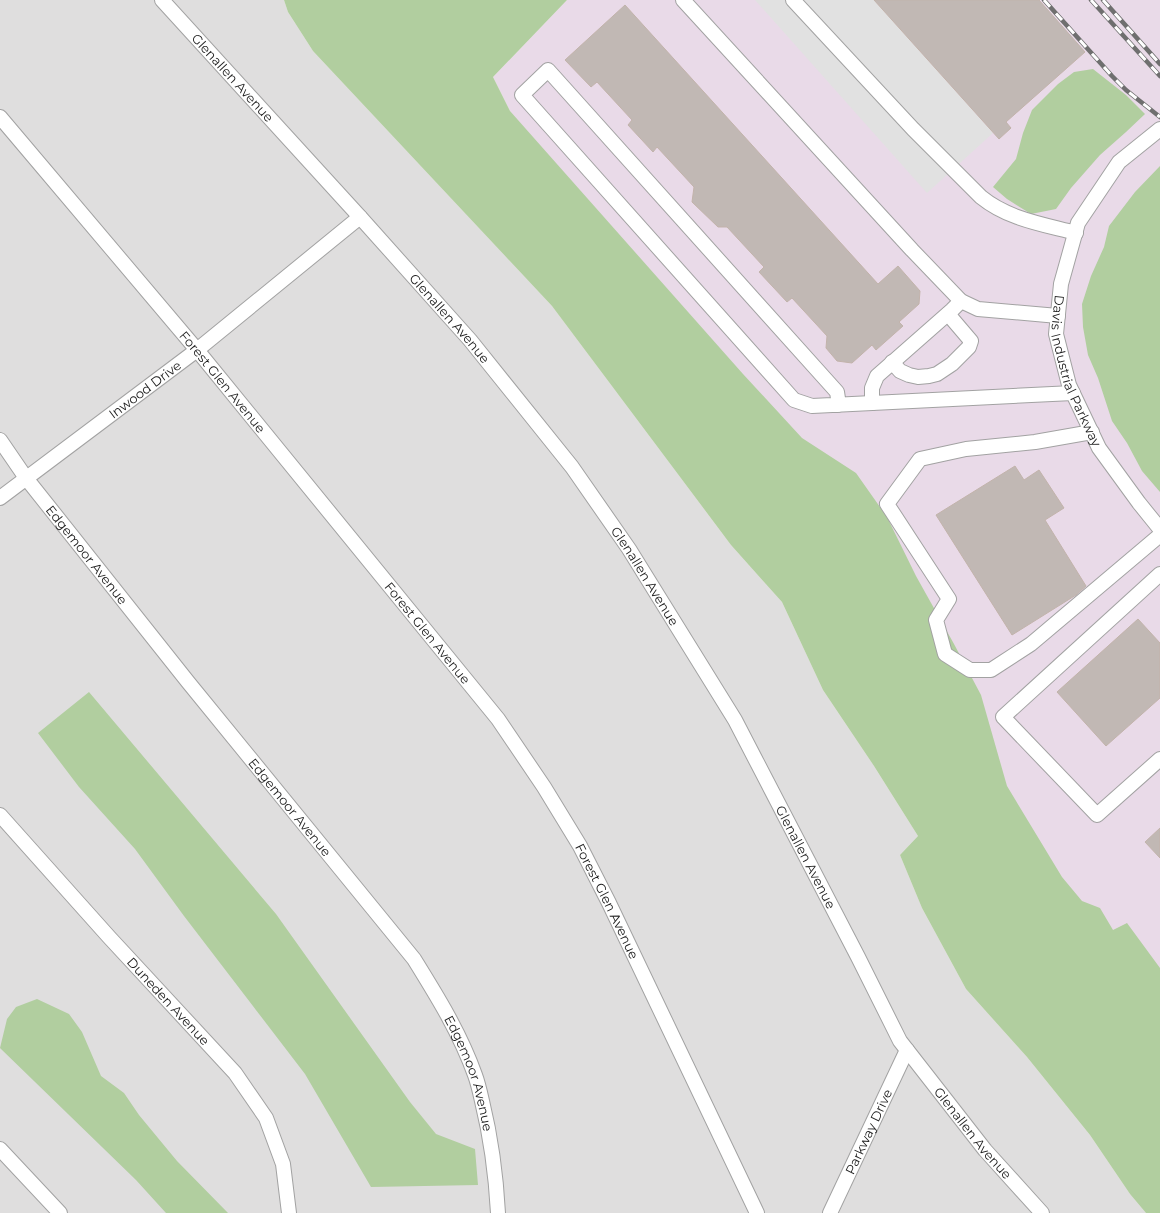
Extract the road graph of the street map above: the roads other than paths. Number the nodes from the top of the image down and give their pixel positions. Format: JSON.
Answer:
{"nodes":[{"id":1,"x":162,"y":0,"type":"edge"},
{"id":2,"x":683,"y":0,"type":"edge"},
{"id":3,"x":793,"y":0,"type":"edge"},
{"id":4,"x":0,"y":117,"type":"edge"},
{"id":5,"x":1160,"y":129,"type":"edge"},
{"id":6,"x":360,"y":217,"type":"junction"},
{"id":7,"x":1076,"y":232,"type":"junction"},
{"id":8,"x":960,"y":301,"type":"junction"},
{"id":9,"x":948,"y":314,"type":"junction"},
{"id":10,"x":1058,"y":316,"type":"junction"},
{"id":11,"x":197,"y":350,"type":"junction"},
{"id":12,"x":892,"y":362,"type":"junction"},
{"id":13,"x":1073,"y":393,"type":"junction"},
{"id":14,"x":872,"y":403,"type":"junction"},
{"id":15,"x":839,"y":405,"type":"junction"},
{"id":16,"x":1092,"y":432,"type":"junction"},
{"id":17,"x":0,"y":440,"type":"edge"},
{"id":18,"x":26,"y":478,"type":"junction"},
{"id":19,"x":0,"y":498,"type":"edge"},
{"id":20,"x":1160,"y":529,"type":"edge"},
{"id":21,"x":1160,"y":535,"type":"edge"},
{"id":22,"x":1160,"y":574,"type":"edge"},
{"id":23,"x":1160,"y":759,"type":"edge"},
{"id":24,"x":0,"y":815,"type":"edge"},
{"id":25,"x":907,"y":1050,"type":"junction"},
{"id":26,"x":0,"y":1149,"type":"edge"},
{"id":27,"x":60,"y":1213,"type":"edge"},
{"id":28,"x":289,"y":1213,"type":"edge"},
{"id":29,"x":498,"y":1213,"type":"edge"},
{"id":30,"x":757,"y":1213,"type":"edge"},
{"id":31,"x":830,"y":1213,"type":"edge"},
{"id":32,"x":1042,"y":1213,"type":"edge"}],
"edges":[{"from":1,"to":6,"type":"street","name":"Glenallen Avenue"},
{"from":2,"to":8,"type":"street"},
{"from":3,"to":7,"type":"street"},
{"from":4,"to":11,"type":"street","name":"Forest Glen Avenue"},
{"from":5,"to":7,"type":"street","name":"Davis Industrial Parkway"},
{"from":6,"to":11,"type":"street","name":"Inwood Drive"},
{"from":6,"to":25,"type":"street","name":"Glenallen Avenue"},
{"from":7,"to":10,"type":"street","name":"Davis Industrial Parkway"},
{"from":8,"to":9,"type":"street"},
{"from":8,"to":10,"type":"street"},
{"from":9,"to":12,"type":"street"},
{"from":9,"to":12,"type":"street"},
{"from":10,"to":13,"type":"street","name":"Davis Industrial Parkway"},
{"from":11,"to":18,"type":"street","name":"Inwood Drive"},
{"from":11,"to":30,"type":"street","name":"Forest Glen Avenue"},
{"from":12,"to":14,"type":"street"},
{"from":13,"to":14,"type":"street"},
{"from":13,"to":16,"type":"street","name":"Davis Industrial Parkway"},
{"from":14,"to":15,"type":"street"},
{"from":15,"to":15,"type":"street"},
{"from":16,"to":20,"type":"street","name":"Davis Industrial Parkway"},
{"from":16,"to":21,"type":"street"},
{"from":17,"to":18,"type":"street","name":"Edgemoor Avenue"},
{"from":18,"to":19,"type":"street","name":"Inwood Drive"},
{"from":18,"to":29,"type":"street","name":"Edgemoor Avenue"},
{"from":22,"to":23,"type":"street"},
{"from":24,"to":28,"type":"street","name":"Duneden Avenue"},
{"from":25,"to":31,"type":"street","name":"Parkway Drive"},
{"from":25,"to":32,"type":"street","name":"Glenallen Avenue"},
{"from":26,"to":27,"type":"street"}]}
